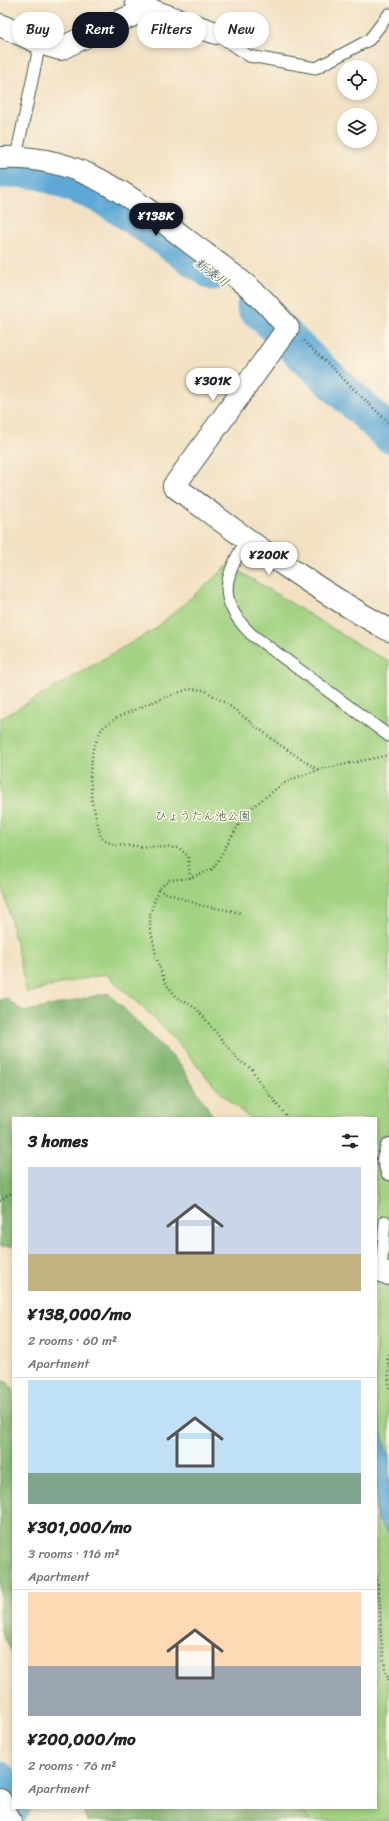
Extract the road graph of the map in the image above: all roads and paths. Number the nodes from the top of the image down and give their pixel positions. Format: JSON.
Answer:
{"nodes":[{"id":1,"x":142,"y":5,"type":"edge"},
{"id":2,"x":389,"y":14,"type":"edge"},
{"id":3,"x":0,"y":25,"type":"edge"},
{"id":4,"x":12,"y":30,"type":"edge"},
{"id":5,"x":214,"y":32,"type":"edge"},
{"id":6,"x":64,"y":47,"type":"edge"},
{"id":7,"x":39,"y":48,"type":"edge"},
{"id":8,"x":238,"y":48,"type":"edge"},
{"id":9,"x":8,"y":158,"type":"edge"},
{"id":10,"x":285,"y":332,"type":"junction"},
{"id":11,"x":389,"y":424,"type":"edge"},
{"id":12,"x":246,"y":540,"type":"junction"},
{"id":13,"x":389,"y":630,"type":"edge"},
{"id":14,"x":389,"y":736,"type":"edge"},
{"id":15,"x":389,"y":755,"type":"edge"},
{"id":16,"x":318,"y":770,"type":"junction"},
{"id":17,"x":190,"y":878,"type":"junction"},
{"id":18,"x":158,"y":890,"type":"junction"},
{"id":19,"x":242,"y":913,"type":"dead end"},
{"id":20,"x":287,"y":1117,"type":"edge"},
{"id":21,"x":389,"y":1146,"type":"edge"},
{"id":22,"x":389,"y":1172,"type":"edge"},
{"id":23,"x":12,"y":1193,"type":"edge"},
{"id":24,"x":0,"y":1201,"type":"edge"},
{"id":25,"x":385,"y":1220,"type":"dead end"},
{"id":26,"x":382,"y":1271,"type":"edge"},
{"id":27,"x":389,"y":1355,"type":"edge"},
{"id":28,"x":389,"y":1390,"type":"edge"},
{"id":29,"x":377,"y":1583,"type":"edge"},
{"id":30,"x":389,"y":1682,"type":"edge"},
{"id":31,"x":0,"y":1800,"type":"edge"},
{"id":32,"x":10,"y":1821,"type":"edge"}],
"edges":[{"from":1,"to":5,"type":"street"},
{"from":1,"to":6,"type":"street"},
{"from":2,"to":8,"type":"lane"},
{"from":3,"to":4,"type":"street"},
{"from":7,"to":9,"type":"lane"},
{"from":9,"to":10,"type":"street"},
{"from":10,"to":11,"type":"path"},
{"from":10,"to":12,"type":"street"},
{"from":12,"to":13,"type":"street"},
{"from":12,"to":14,"type":"lane"},
{"from":15,"to":16,"type":"path"},
{"from":16,"to":17,"type":"path"},
{"from":16,"to":17,"type":"path"},
{"from":17,"to":18,"type":"path"},
{"from":18,"to":19,"type":"path"},
{"from":18,"to":20,"type":"path"},
{"from":21,"to":22,"type":"street"},
{"from":23,"to":24,"type":"path"},
{"from":25,"to":26,"type":"lane"},
{"from":27,"to":28,"type":"path"},
{"from":29,"to":30,"type":"path"},
{"from":31,"to":32,"type":"street"}]}
